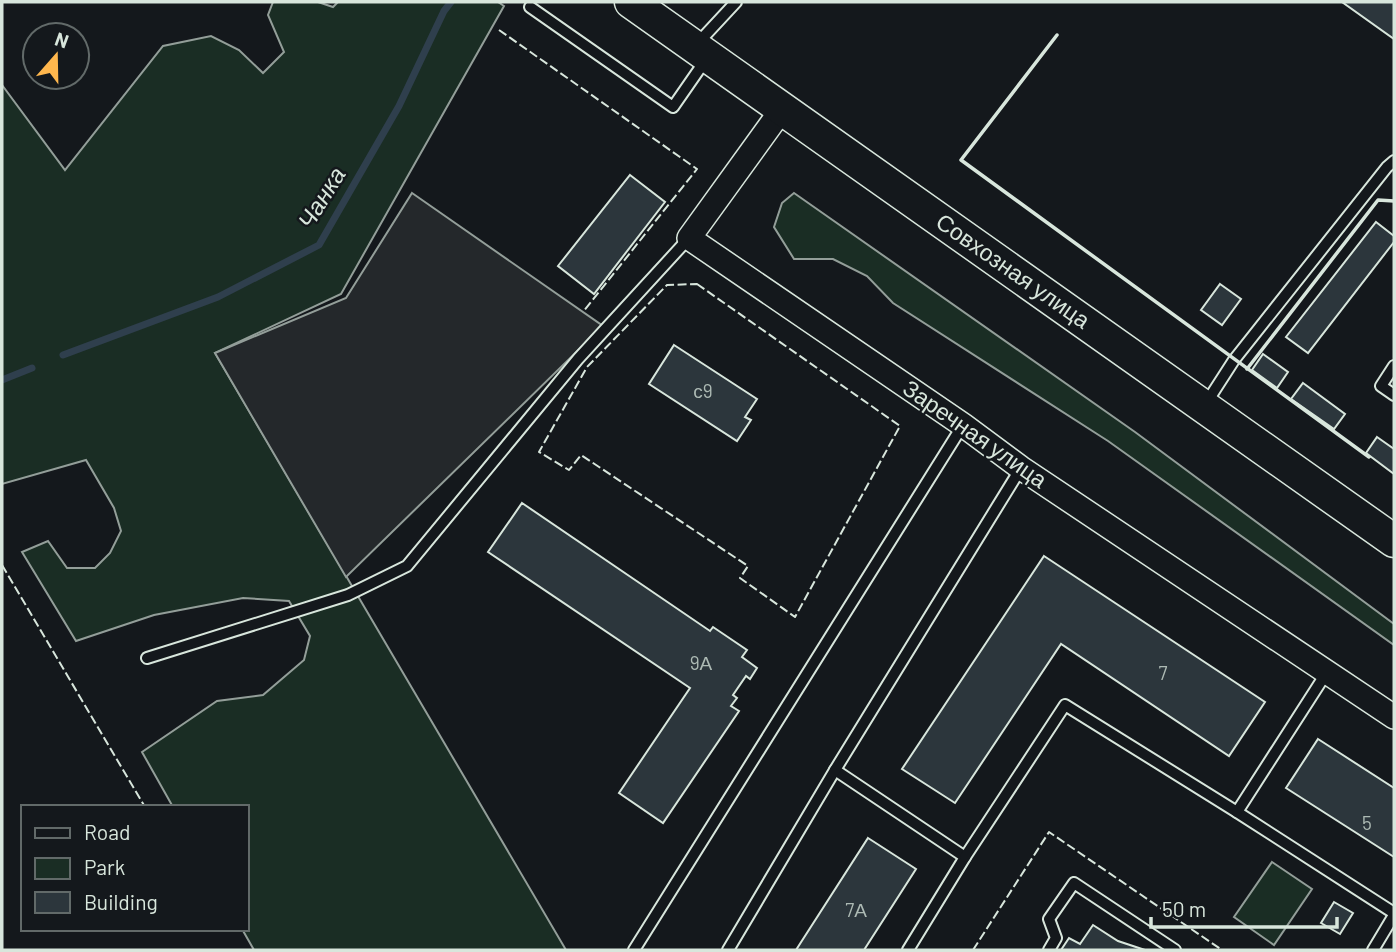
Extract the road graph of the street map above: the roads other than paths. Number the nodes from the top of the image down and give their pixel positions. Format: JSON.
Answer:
{"nodes":[{"id":1,"x":631,"y":2,"type":"edge"},
{"id":2,"x":736,"y":2,"type":"edge"},
{"id":3,"x":530,"y":7,"type":"dead end"},
{"id":4,"x":702,"y":51,"type":"junction"},
{"id":5,"x":783,"y":108,"type":"junction"},
{"id":6,"x":1394,"y":161,"type":"edge"},
{"id":7,"x":689,"y":238,"type":"junction"},
{"id":8,"x":1394,"y":366,"type":"edge"},
{"id":9,"x":1394,"y":395,"type":"edge"},
{"id":10,"x":1204,"y":406,"type":"junction"},
{"id":11,"x":963,"y":425,"type":"junction"},
{"id":12,"x":1021,"y":468,"type":"junction"},
{"id":13,"x":1394,"y":541,"type":"edge"},
{"id":14,"x":147,"y":658,"type":"dead end"},
{"id":15,"x":1327,"y":672,"type":"junction"},
{"id":16,"x":1394,"y":718,"type":"edge"},
{"id":17,"x":835,"y":771,"type":"junction"},
{"id":18,"x":1237,"y":811,"type":"junction"},
{"id":19,"x":965,"y":857,"type":"junction"},
{"id":20,"x":1394,"y":914,"type":"edge"},
{"id":21,"x":634,"y":950,"type":"edge"},
{"id":22,"x":728,"y":950,"type":"edge"},
{"id":23,"x":908,"y":950,"type":"edge"},
{"id":24,"x":1049,"y":950,"type":"edge"},
{"id":25,"x":1175,"y":950,"type":"edge"},
{"id":26,"x":1373,"y":950,"type":"edge"}],
"edges":[{"from":1,"to":4,"type":"main road","name":"Совхозная улица"},
{"from":2,"to":4,"type":"lane"},
{"from":3,"to":4,"type":"lane"},
{"from":4,"to":5,"type":"main road","name":"Совхозная улица"},
{"from":5,"to":7,"type":"street"},
{"from":5,"to":10,"type":"main road","name":"Совхозная улица"},
{"from":6,"to":10,"type":"lane"},
{"from":7,"to":11,"type":"street","name":"Заречная улица"},
{"from":7,"to":14,"type":"lane"},
{"from":8,"to":9,"type":"lane"},
{"from":10,"to":13,"type":"main road","name":"Совхозная улица"},
{"from":11,"to":12,"type":"street","name":"Заречная улица"},
{"from":11,"to":21,"type":"lane"},
{"from":12,"to":15,"type":"street","name":"Заречная улица"},
{"from":12,"to":17,"type":"lane"},
{"from":15,"to":16,"type":"street","name":"Заречная улица"},
{"from":15,"to":18,"type":"lane"},
{"from":17,"to":19,"type":"lane"},
{"from":17,"to":22,"type":"lane"},
{"from":18,"to":19,"type":"lane"},
{"from":18,"to":20,"type":"lane"},
{"from":19,"to":23,"type":"lane"},
{"from":20,"to":26,"type":"lane"},
{"from":24,"to":25,"type":"lane"}]}
